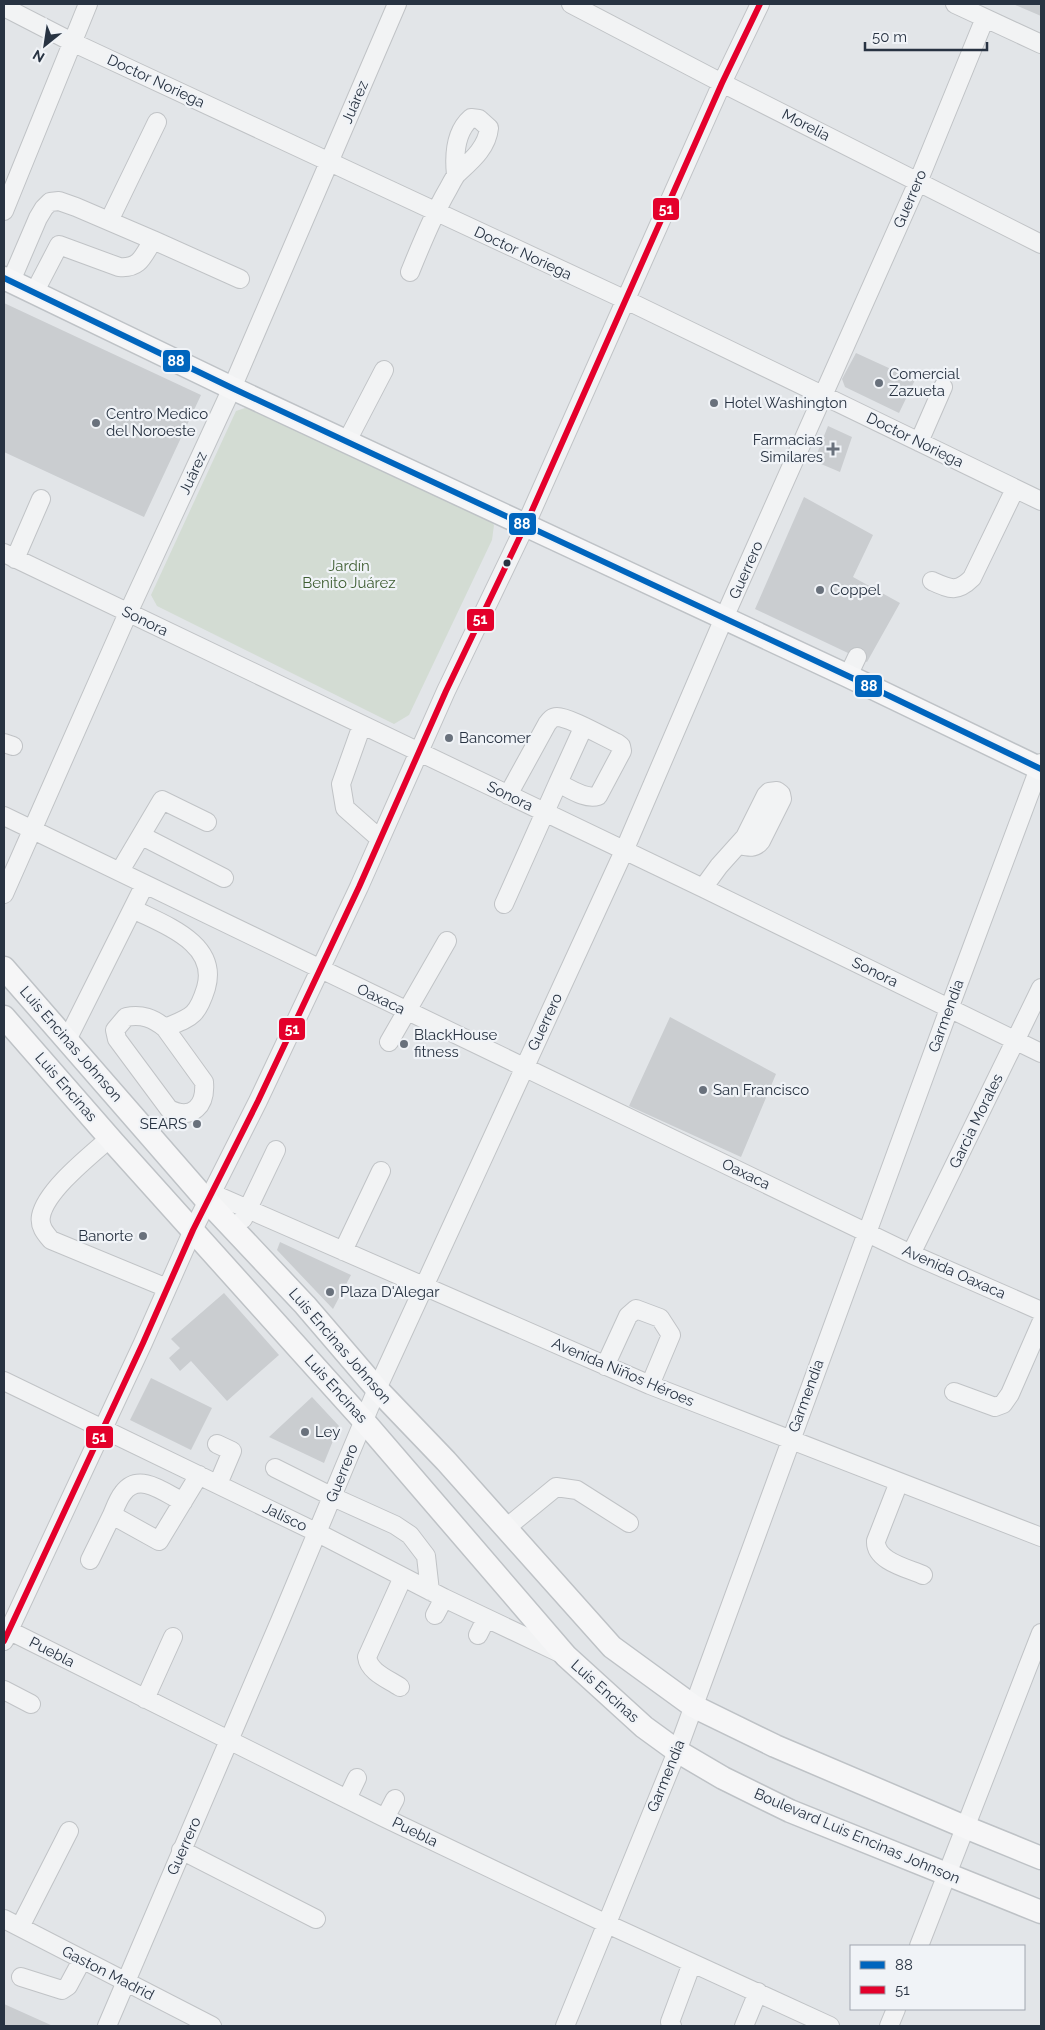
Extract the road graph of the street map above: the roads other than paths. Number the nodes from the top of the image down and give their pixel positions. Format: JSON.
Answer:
{"nodes":[{"id":1,"x":88,"y":4,"type":"edge"},
{"id":2,"x":397,"y":4,"type":"edge"},
{"id":3,"x":572,"y":4,"type":"edge"},
{"id":4,"x":760,"y":4,"type":"edge"},
{"id":5,"x":955,"y":4,"type":"edge"},
{"id":6,"x":4,"y":7,"type":"edge"},
{"id":7,"x":985,"y":18,"type":"junction"},
{"id":8,"x":72,"y":42,"type":"junction"},
{"id":9,"x":1041,"y":44,"type":"edge"},
{"id":10,"x":722,"y":83,"type":"junction"},
{"id":11,"x":157,"y":122,"type":"dead end"},
{"id":12,"x":330,"y":162,"type":"junction"},
{"id":13,"x":456,"y":175,"type":"dead end"},
{"id":14,"x":918,"y":182,"type":"junction"},
{"id":15,"x":4,"y":211,"type":"edge"},
{"id":16,"x":435,"y":212,"type":"junction"},
{"id":17,"x":109,"y":221,"type":"junction"},
{"id":18,"x":32,"y":233,"type":"junction"},
{"id":19,"x":153,"y":240,"type":"junction"},
{"id":20,"x":1041,"y":244,"type":"edge"},
{"id":21,"x":59,"y":245,"type":"junction"},
{"id":22,"x":410,"y":272,"type":"dead end"},
{"id":23,"x":7,"y":279,"type":"edge"},
{"id":24,"x":240,"y":279,"type":"dead end"},
{"id":25,"x":34,"y":293,"type":"junction"},
{"id":26,"x":626,"y":300,"type":"junction"},
{"id":27,"x":384,"y":370,"type":"dead end"},
{"id":28,"x":943,"y":387,"type":"dead end"},
{"id":29,"x":232,"y":388,"type":"junction"},
{"id":30,"x":824,"y":397,"type":"junction"},
{"id":31,"x":347,"y":441,"type":"junction"},
{"id":32,"x":919,"y":442,"type":"junction"},
{"id":33,"x":1015,"y":488,"type":"junction"},
{"id":34,"x":41,"y":499,"type":"dead end"},
{"id":35,"x":1041,"y":501,"type":"edge"},
{"id":36,"x":526,"y":524,"type":"junction"},
{"id":37,"x":10,"y":556,"type":"edge"},
{"id":38,"x":932,"y":581,"type":"dead end"},
{"id":39,"x":128,"y":613,"type":"junction"},
{"id":40,"x":724,"y":618,"type":"junction"},
{"id":41,"x":362,"y":724,"type":"junction"},
{"id":42,"x":584,"y":728,"type":"junction"},
{"id":43,"x":418,"y":751,"type":"junction"},
{"id":44,"x":1041,"y":767,"type":"edge"},
{"id":45,"x":558,"y":783,"type":"junction"},
{"id":46,"x":508,"y":795,"type":"junction"},
{"id":47,"x":545,"y":813,"type":"junction"},
{"id":48,"x":4,"y":816,"type":"edge"},
{"id":49,"x":207,"y":822,"type":"dead end"},
{"id":50,"x":31,"y":829,"type":"junction"},
{"id":51,"x":142,"y":836,"type":"junction"},
{"id":52,"x":380,"y":839,"type":"junction"},
{"id":53,"x":739,"y":845,"type":"dead end"},
{"id":54,"x":624,"y":851,"type":"junction"},
{"id":55,"x":120,"y":871,"type":"junction"},
{"id":56,"x":224,"y":878,"type":"dead end"},
{"id":57,"x":145,"y":884,"type":"junction"},
{"id":58,"x":703,"y":888,"type":"junction"},
{"id":59,"x":4,"y":894,"type":"edge"},
{"id":60,"x":504,"y":904,"type":"dead end"},
{"id":61,"x":133,"y":909,"type":"junction"},
{"id":62,"x":447,"y":941,"type":"dead end"},
{"id":63,"x":4,"y":968,"type":"edge"},
{"id":64,"x":320,"y":968,"type":"junction"},
{"id":65,"x":1041,"y":988,"type":"edge"},
{"id":66,"x":949,"y":1009,"type":"junction"},
{"id":67,"x":405,"y":1010,"type":"junction"},
{"id":68,"x":4,"y":1017,"type":"edge"},
{"id":69,"x":165,"y":1028,"type":"junction"},
{"id":70,"x":67,"y":1040,"type":"junction"},
{"id":71,"x":1016,"y":1041,"type":"junction"},
{"id":72,"x":389,"y":1042,"type":"dead end"},
{"id":73,"x":1041,"y":1053,"type":"edge"},
{"id":74,"x":524,"y":1066,"type":"junction"},
{"id":75,"x":110,"y":1138,"type":"junction"},
{"id":76,"x":276,"y":1150,"type":"dead end"},
{"id":77,"x":381,"y":1171,"type":"dead end"},
{"id":78,"x":209,"y":1197,"type":"junction"},
{"id":79,"x":248,"y":1209,"type":"junction"},
{"id":80,"x":193,"y":1230,"type":"junction"},
{"id":81,"x":237,"y":1232,"type":"junction"},
{"id":82,"x":867,"y":1232,"type":"junction"},
{"id":83,"x":343,"y":1251,"type":"junction"},
{"id":84,"x":911,"y":1254,"type":"junction"},
{"id":85,"x":425,"y":1286,"type":"junction"},
{"id":86,"x":167,"y":1288,"type":"junction"},
{"id":87,"x":1041,"y":1311,"type":"edge"},
{"id":88,"x":1041,"y":1323,"type":"edge"},
{"id":89,"x":606,"y":1366,"type":"junction"},
{"id":90,"x":4,"y":1381,"type":"edge"},
{"id":91,"x":650,"y":1385,"type":"junction"},
{"id":92,"x":377,"y":1389,"type":"junction"},
{"id":93,"x":954,"y":1392,"type":"dead end"},
{"id":94,"x":364,"y":1420,"type":"junction"},
{"id":95,"x":104,"y":1428,"type":"junction"},
{"id":96,"x":790,"y":1440,"type":"junction"},
{"id":97,"x":217,"y":1444,"type":"dead end"},
{"id":98,"x":275,"y":1468,"type":"dead end"},
{"id":99,"x":199,"y":1475,"type":"junction"},
{"id":100,"x":899,"y":1482,"type":"junction"},
{"id":101,"x":218,"y":1484,"type":"junction"},
{"id":102,"x":333,"y":1497,"type":"junction"},
{"id":103,"x":183,"y":1502,"type":"junction"},
{"id":104,"x":112,"y":1514,"type":"junction"},
{"id":105,"x":629,"y":1523,"type":"dead end"},
{"id":106,"x":506,"y":1528,"type":"junction"},
{"id":107,"x":318,"y":1533,"type":"junction"},
{"id":108,"x":1041,"y":1537,"type":"edge"},
{"id":109,"x":90,"y":1560,"type":"dead end"},
{"id":110,"x":923,"y":1575,"type":"dead end"},
{"id":111,"x":403,"y":1577,"type":"junction"},
{"id":112,"x":437,"y":1595,"type":"junction"},
{"id":113,"x":435,"y":1615,"type":"dead end"},
{"id":114,"x":486,"y":1619,"type":"junction"},
{"id":115,"x":6,"y":1633,"type":"edge"},
{"id":116,"x":1041,"y":1633,"type":"edge"},
{"id":117,"x":478,"y":1635,"type":"dead end"},
{"id":118,"x":173,"y":1637,"type":"dead end"},
{"id":119,"x":566,"y":1656,"type":"junction"},
{"id":120,"x":400,"y":1687,"type":"dead end"},
{"id":121,"x":4,"y":1690,"type":"edge"},
{"id":122,"x":145,"y":1699,"type":"junction"},
{"id":123,"x":32,"y":1704,"type":"dead end"},
{"id":124,"x":693,"y":1706,"type":"junction"},
{"id":125,"x":229,"y":1740,"type":"junction"},
{"id":126,"x":677,"y":1751,"type":"junction"},
{"id":127,"x":356,"y":1778,"type":"dead end"},
{"id":128,"x":347,"y":1798,"type":"junction"},
{"id":129,"x":395,"y":1799,"type":"dead end"},
{"id":130,"x":385,"y":1818,"type":"junction"},
{"id":131,"x":965,"y":1827,"type":"junction"},
{"id":132,"x":69,"y":1831,"type":"dead end"},
{"id":133,"x":181,"y":1850,"type":"junction"},
{"id":134,"x":1041,"y":1858,"type":"edge"},
{"id":135,"x":947,"y":1873,"type":"junction"},
{"id":136,"x":1041,"y":1912,"type":"edge"},
{"id":137,"x":4,"y":1919,"type":"edge"},
{"id":138,"x":316,"y":1919,"type":"dead end"},
{"id":139,"x":605,"y":1924,"type":"junction"},
{"id":140,"x":20,"y":1927,"type":"junction"},
{"id":141,"x":919,"y":1945,"type":"edge"},
{"id":142,"x":82,"y":1960,"type":"junction"},
{"id":143,"x":692,"y":1963,"type":"junction"},
{"id":144,"x":21,"y":1977,"type":"dead end"},
{"id":145,"x":126,"y":1982,"type":"junction"},
{"id":146,"x":758,"y":1992,"type":"junction"},
{"id":147,"x":896,"y":2010,"type":"edge"},
{"id":148,"x":107,"y":2026,"type":"edge"},
{"id":149,"x":212,"y":2026,"type":"edge"},
{"id":150,"x":565,"y":2026,"type":"edge"},
{"id":151,"x":672,"y":2026,"type":"edge"},
{"id":152,"x":744,"y":2026,"type":"edge"},
{"id":153,"x":830,"y":2026,"type":"edge"},
{"id":154,"x":889,"y":2026,"type":"edge"}],
"edges":[{"from":1,"to":8,"type":"street"},
{"from":2,"to":12,"type":"street","name":"Juárez"},
{"from":3,"to":10,"type":"street","name":"Morelia"},
{"from":4,"to":10,"type":"street"},
{"from":5,"to":7,"type":"street"},
{"from":6,"to":8,"type":"street","name":"Doctor Noriega"},
{"from":7,"to":9,"type":"street"},
{"from":7,"to":14,"type":"street","name":"Guerrero"},
{"from":8,"to":12,"type":"street","name":"Doctor Noriega"},
{"from":8,"to":15,"type":"street"},
{"from":10,"to":14,"type":"street","name":"Morelia"},
{"from":10,"to":26,"type":"street"},
{"from":11,"to":17,"type":"street"},
{"from":12,"to":16,"type":"street","name":"Doctor Noriega"},
{"from":12,"to":29,"type":"street","name":"Juárez"},
{"from":13,"to":16,"type":"street"},
{"from":14,"to":20,"type":"street","name":"Morelia"},
{"from":14,"to":30,"type":"street","name":"Guerrero"},
{"from":16,"to":22,"type":"street"},
{"from":16,"to":26,"type":"street","name":"Doctor Noriega"},
{"from":17,"to":18,"type":"street"},
{"from":17,"to":19,"type":"street"},
{"from":18,"to":21,"type":"street"},
{"from":18,"to":23,"type":"street"},
{"from":19,"to":21,"type":"street"},
{"from":19,"to":24,"type":"street"},
{"from":21,"to":25,"type":"street"},
{"from":23,"to":25,"type":"main road"},
{"from":25,"to":29,"type":"main road"},
{"from":26,"to":30,"type":"street","name":"Doctor Noriega"},
{"from":26,"to":36,"type":"street"},
{"from":27,"to":31,"type":"street"},
{"from":28,"to":32,"type":"street"},
{"from":29,"to":31,"type":"main road"},
{"from":29,"to":39,"type":"street","name":"Juárez"},
{"from":30,"to":32,"type":"street","name":"Doctor Noriega"},
{"from":30,"to":40,"type":"street","name":"Guerrero"},
{"from":31,"to":36,"type":"main road"},
{"from":32,"to":33,"type":"street","name":"Doctor Noriega"},
{"from":33,"to":35,"type":"street","name":"Doctor Noriega"},
{"from":33,"to":38,"type":"street"},
{"from":34,"to":37,"type":"street"},
{"from":36,"to":40,"type":"main road"},
{"from":36,"to":43,"type":"street"},
{"from":37,"to":39,"type":"street","name":"Sonora"},
{"from":39,"to":41,"type":"street","name":"Sonora"},
{"from":39,"to":50,"type":"street","name":"Juárez"},
{"from":40,"to":44,"type":"main road"},
{"from":40,"to":54,"type":"street","name":"Guerrero"},
{"from":41,"to":43,"type":"street","name":"Sonora"},
{"from":41,"to":52,"type":"street"},
{"from":42,"to":45,"type":"street"},
{"from":42,"to":45,"type":"street"},
{"from":42,"to":46,"type":"street"},
{"from":43,"to":46,"type":"street","name":"Sonora"},
{"from":43,"to":52,"type":"street"},
{"from":44,"to":66,"type":"street","name":"Garmendia"},
{"from":45,"to":47,"type":"street"},
{"from":46,"to":47,"type":"street","name":"Sonora"},
{"from":47,"to":54,"type":"street","name":"Sonora"},
{"from":47,"to":60,"type":"street"},
{"from":48,"to":50,"type":"street","name":"Oaxaca"},
{"from":49,"to":51,"type":"street"},
{"from":50,"to":55,"type":"street","name":"Oaxaca"},
{"from":50,"to":59,"type":"street","name":"Juárez"},
{"from":51,"to":55,"type":"street"},
{"from":51,"to":56,"type":"street"},
{"from":52,"to":64,"type":"street"},
{"from":53,"to":58,"type":"street"},
{"from":54,"to":58,"type":"street","name":"Sonora"},
{"from":54,"to":74,"type":"street","name":"Guerrero"},
{"from":55,"to":57,"type":"street","name":"Oaxaca"},
{"from":57,"to":61,"type":"street"},
{"from":57,"to":64,"type":"street","name":"Oaxaca"},
{"from":58,"to":66,"type":"street","name":"Sonora"},
{"from":61,"to":69,"type":"street"},
{"from":61,"to":70,"type":"street"},
{"from":62,"to":67,"type":"street"},
{"from":63,"to":70,"type":"main road","name":"Luis Encinas Johnson"},
{"from":64,"to":67,"type":"street","name":"Oaxaca"},
{"from":64,"to":78,"type":"street"},
{"from":65,"to":71,"type":"street","name":"Garcia Morales"},
{"from":66,"to":71,"type":"street","name":"Sonora"},
{"from":66,"to":82,"type":"street","name":"Garmendia"},
{"from":67,"to":72,"type":"street"},
{"from":67,"to":74,"type":"street","name":"Oaxaca"},
{"from":68,"to":75,"type":"main road","name":"Luis Encinas"},
{"from":69,"to":69,"type":"street"},
{"from":70,"to":78,"type":"main road","name":"Luis Encinas Johnson"},
{"from":71,"to":73,"type":"street","name":"Sonora"},
{"from":71,"to":84,"type":"street","name":"Garcia Morales"},
{"from":74,"to":82,"type":"street","name":"Oaxaca"},
{"from":74,"to":85,"type":"street","name":"Guerrero"},
{"from":75,"to":80,"type":"main road","name":"Luis Encinas"},
{"from":75,"to":86,"type":"street"},
{"from":76,"to":79,"type":"street"},
{"from":77,"to":83,"type":"street"},
{"from":78,"to":79,"type":"street","name":"Avenida Niños Héroes"},
{"from":78,"to":80,"type":"street"},
{"from":78,"to":81,"type":"main road","name":"Luis Encinas Johnson"},
{"from":79,"to":81,"type":"street"},
{"from":79,"to":83,"type":"street","name":"Avenida Niños Héroes"},
{"from":80,"to":86,"type":"street"},
{"from":80,"to":94,"type":"main road","name":"Luis Encinas"},
{"from":81,"to":92,"type":"main road","name":"Luis Encinas Johnson"},
{"from":82,"to":84,"type":"street","name":"Avenida Oaxaca"},
{"from":82,"to":96,"type":"street","name":"Garmendia"},
{"from":83,"to":85,"type":"street","name":"Avenida Niños Héroes"},
{"from":84,"to":87,"type":"street","name":"Avenida Oaxaca"},
{"from":85,"to":89,"type":"street","name":"Avenida Niños Héroes"},
{"from":85,"to":92,"type":"street","name":"Guerrero"},
{"from":86,"to":95,"type":"street"},
{"from":88,"to":93,"type":"street"},
{"from":89,"to":91,"type":"street","name":"Avenida Niños Héroes"},
{"from":89,"to":91,"type":"street"},
{"from":90,"to":95,"type":"street","name":"Jalisco"},
{"from":91,"to":96,"type":"street","name":"Avenida Niños Héroes"},
{"from":92,"to":94,"type":"street","name":"Guerrero"},
{"from":92,"to":106,"type":"main road","name":"Luis Encinas Johnson"},
{"from":94,"to":102,"type":"street","name":"Guerrero"},
{"from":94,"to":119,"type":"main road","name":"Luis Encinas"},
{"from":95,"to":99,"type":"street","name":"Jalisco"},
{"from":95,"to":115,"type":"street"},
{"from":96,"to":100,"type":"street","name":"Avenida Niños Héroes"},
{"from":96,"to":124,"type":"street","name":"Garmendia"},
{"from":97,"to":101,"type":"street"},
{"from":98,"to":102,"type":"street"},
{"from":99,"to":101,"type":"street","name":"Jalisco"},
{"from":99,"to":103,"type":"street"},
{"from":100,"to":108,"type":"street","name":"Avenida Niños Héroes"},
{"from":100,"to":110,"type":"street"},
{"from":101,"to":107,"type":"street","name":"Jalisco"},
{"from":102,"to":107,"type":"street","name":"Guerrero"},
{"from":102,"to":112,"type":"street"},
{"from":103,"to":104,"type":"street"},
{"from":103,"to":104,"type":"street"},
{"from":104,"to":109,"type":"street"},
{"from":105,"to":106,"type":"street"},
{"from":106,"to":124,"type":"main road","name":"Luis Encinas Johnson"},
{"from":107,"to":111,"type":"street","name":"Jalisco"},
{"from":107,"to":125,"type":"street","name":"Guerrero"},
{"from":111,"to":112,"type":"street","name":"Jalisco"},
{"from":111,"to":120,"type":"street"},
{"from":112,"to":113,"type":"street"},
{"from":112,"to":114,"type":"street","name":"Jalisco"},
{"from":114,"to":117,"type":"street"},
{"from":114,"to":119,"type":"street","name":"Jalisco"},
{"from":115,"to":122,"type":"street","name":"Puebla"},
{"from":116,"to":131,"type":"street"},
{"from":118,"to":122,"type":"street"},
{"from":119,"to":126,"type":"main road","name":"Luis Encinas"},
{"from":121,"to":123,"type":"street"},
{"from":122,"to":125,"type":"street","name":"Puebla"},
{"from":124,"to":126,"type":"street","name":"Garmendia"},
{"from":124,"to":131,"type":"main road"},
{"from":125,"to":128,"type":"street","name":"Puebla"},
{"from":125,"to":133,"type":"street","name":"Guerrero"},
{"from":126,"to":135,"type":"main road","name":"Boulevard Luis Encinas Johnson"},
{"from":126,"to":139,"type":"street","name":"Garmendia"},
{"from":127,"to":128,"type":"street"},
{"from":128,"to":130,"type":"street","name":"Puebla"},
{"from":129,"to":130,"type":"street"},
{"from":130,"to":139,"type":"street","name":"Puebla"},
{"from":131,"to":134,"type":"main road"},
{"from":131,"to":135,"type":"street"},
{"from":132,"to":140,"type":"street"},
{"from":133,"to":138,"type":"street"},
{"from":133,"to":145,"type":"street","name":"Guerrero"},
{"from":135,"to":136,"type":"main road","name":"Boulevard Luis Encinas Johnson"},
{"from":135,"to":141,"type":"street"},
{"from":137,"to":140,"type":"street","name":"Gaston Madrid"},
{"from":139,"to":143,"type":"street","name":"Puebla"},
{"from":139,"to":150,"type":"street","name":"Garmendia"},
{"from":140,"to":142,"type":"street","name":"Gaston Madrid"},
{"from":142,"to":144,"type":"street"},
{"from":142,"to":145,"type":"street","name":"Gaston Madrid"},
{"from":143,"to":146,"type":"street","name":"Puebla"},
{"from":143,"to":151,"type":"street"},
{"from":145,"to":148,"type":"street","name":"Guerrero"},
{"from":145,"to":149,"type":"street","name":"Gaston Madrid"},
{"from":146,"to":152,"type":"street"},
{"from":146,"to":153,"type":"street","name":"Puebla"},
{"from":147,"to":154,"type":"street"}]}
